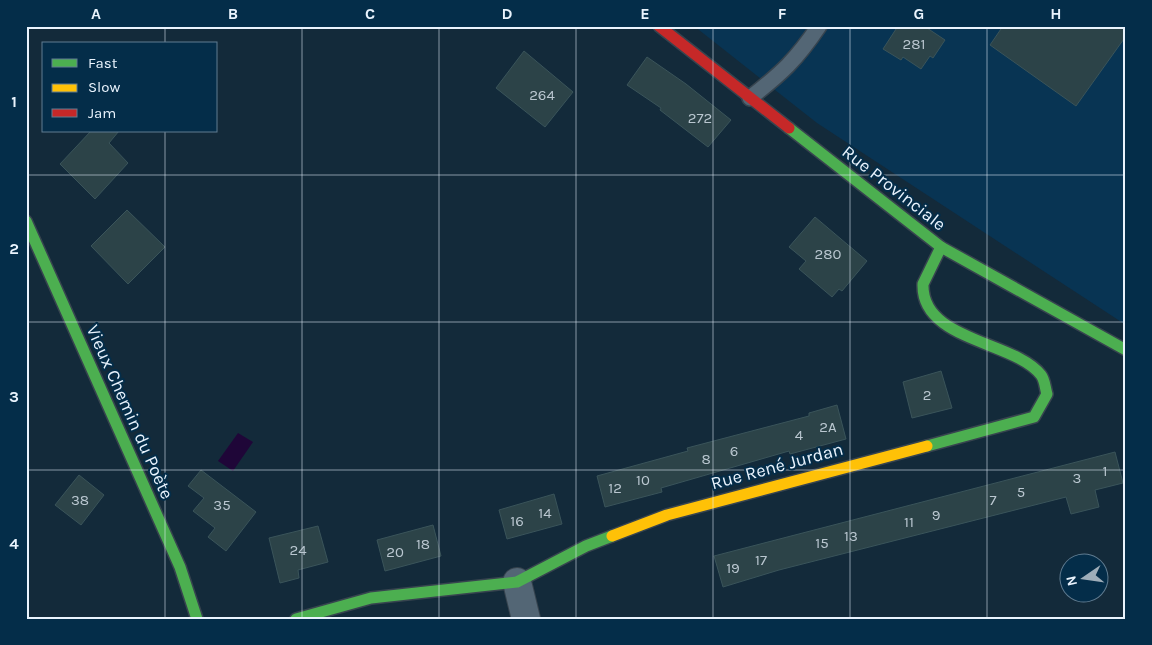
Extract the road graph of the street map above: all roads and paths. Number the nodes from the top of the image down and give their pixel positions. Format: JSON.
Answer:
{"nodes":[{"id":1,"x":659,"y":26,"type":"edge"},
{"id":2,"x":819,"y":26,"type":"edge"},
{"id":3,"x":750,"y":98,"type":"junction"},
{"id":4,"x":26,"y":221,"type":"edge"},
{"id":5,"x":941,"y":247,"type":"junction"},
{"id":6,"x":1126,"y":350,"type":"edge"},
{"id":7,"x":517,"y":582,"type":"junction"},
{"id":8,"x":197,"y":619,"type":"edge"},
{"id":9,"x":296,"y":619,"type":"edge"},
{"id":10,"x":526,"y":619,"type":"edge"}],
"edges":[{"from":1,"to":3,"type":"street","name":"Rue Provinciale"},
{"from":2,"to":3,"type":"lane"},
{"from":3,"to":5,"type":"street","name":"Rue Provinciale"},
{"from":4,"to":8,"type":"street","name":"Vieux Chemin du Poète"},
{"from":5,"to":6,"type":"street","name":"Rue Provinciale"},
{"from":5,"to":7,"type":"street","name":"Rue René Jurdan"},
{"from":7,"to":9,"type":"street","name":"Rue René Jurdan"},
{"from":7,"to":10,"type":"street"}]}
